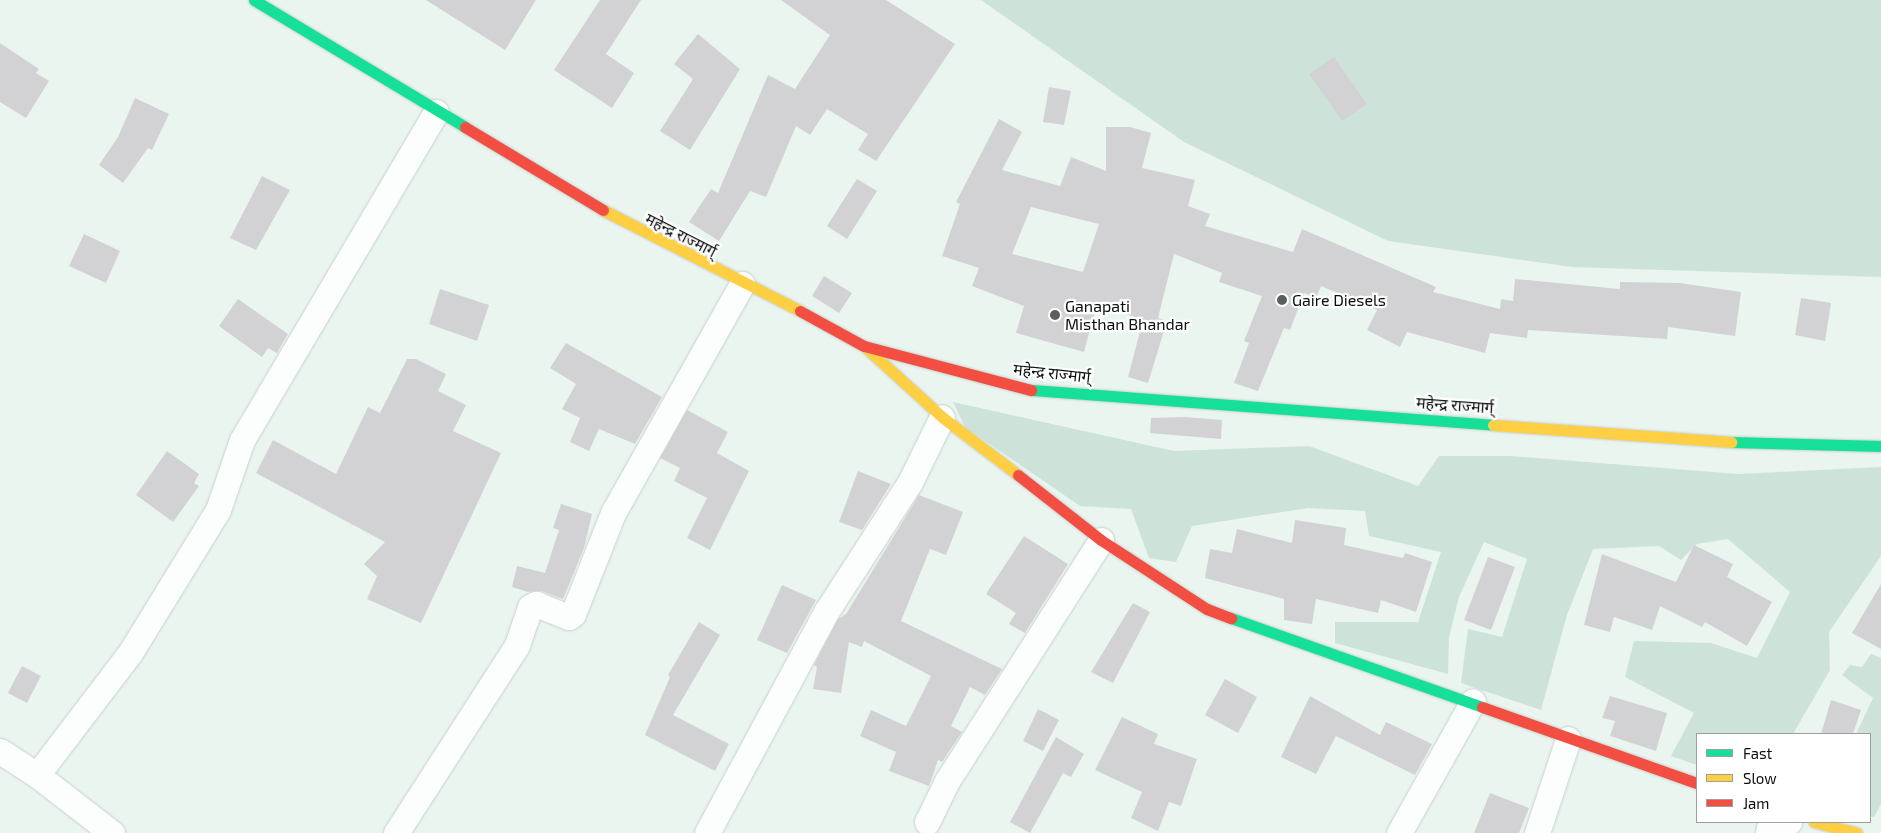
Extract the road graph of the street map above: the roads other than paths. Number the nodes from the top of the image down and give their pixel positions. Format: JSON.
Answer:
{"nodes":[{"id":1,"x":254,"y":0,"type":"edge"},
{"id":2,"x":436,"y":112,"type":"junction"},
{"id":3,"x":742,"y":284,"type":"junction"},
{"id":4,"x":864,"y":346,"type":"junction"},
{"id":5,"x":942,"y":417,"type":"junction"},
{"id":6,"x":1881,"y":446,"type":"edge"},
{"id":7,"x":1101,"y":540,"type":"junction"},
{"id":8,"x":1473,"y":701,"type":"junction"},
{"id":9,"x":1568,"y":740,"type":"junction"},
{"id":10,"x":0,"y":751,"type":"edge"},
{"id":11,"x":36,"y":775,"type":"junction"},
{"id":12,"x":1696,"y":783,"type":"edge"},
{"id":13,"x":927,"y":822,"type":"dead end"},
{"id":14,"x":1786,"y":823,"type":"edge"},
{"id":15,"x":1818,"y":823,"type":"edge"},
{"id":16,"x":112,"y":833,"type":"edge"},
{"id":17,"x":396,"y":833,"type":"edge"},
{"id":18,"x":707,"y":833,"type":"edge"},
{"id":19,"x":1399,"y":833,"type":"edge"},
{"id":20,"x":1537,"y":833,"type":"edge"},
{"id":21,"x":1768,"y":833,"type":"edge"},
{"id":22,"x":1857,"y":833,"type":"edge"}],
"edges":[{"from":1,"to":2,"type":"main road","name":"महेन्द्र राज्मार्ग्"},
{"from":2,"to":3,"type":"main road","name":"महेन्द्र राज्मार्ग्"},
{"from":2,"to":11,"type":"street"},
{"from":3,"to":4,"type":"main road","name":"महेन्द्र राज्मार्ग्"},
{"from":3,"to":17,"type":"street"},
{"from":4,"to":5,"type":"main road"},
{"from":4,"to":6,"type":"main road","name":"महेन्द्र राज्मार्ग्"},
{"from":5,"to":7,"type":"main road"},
{"from":5,"to":18,"type":"street"},
{"from":7,"to":8,"type":"main road"},
{"from":7,"to":13,"type":"street"},
{"from":8,"to":9,"type":"main road"},
{"from":8,"to":19,"type":"street"},
{"from":9,"to":12,"type":"main road"},
{"from":9,"to":20,"type":"street"},
{"from":10,"to":11,"type":"street"},
{"from":11,"to":16,"type":"street"},
{"from":14,"to":21,"type":"street"},
{"from":15,"to":22,"type":"main road"}]}
